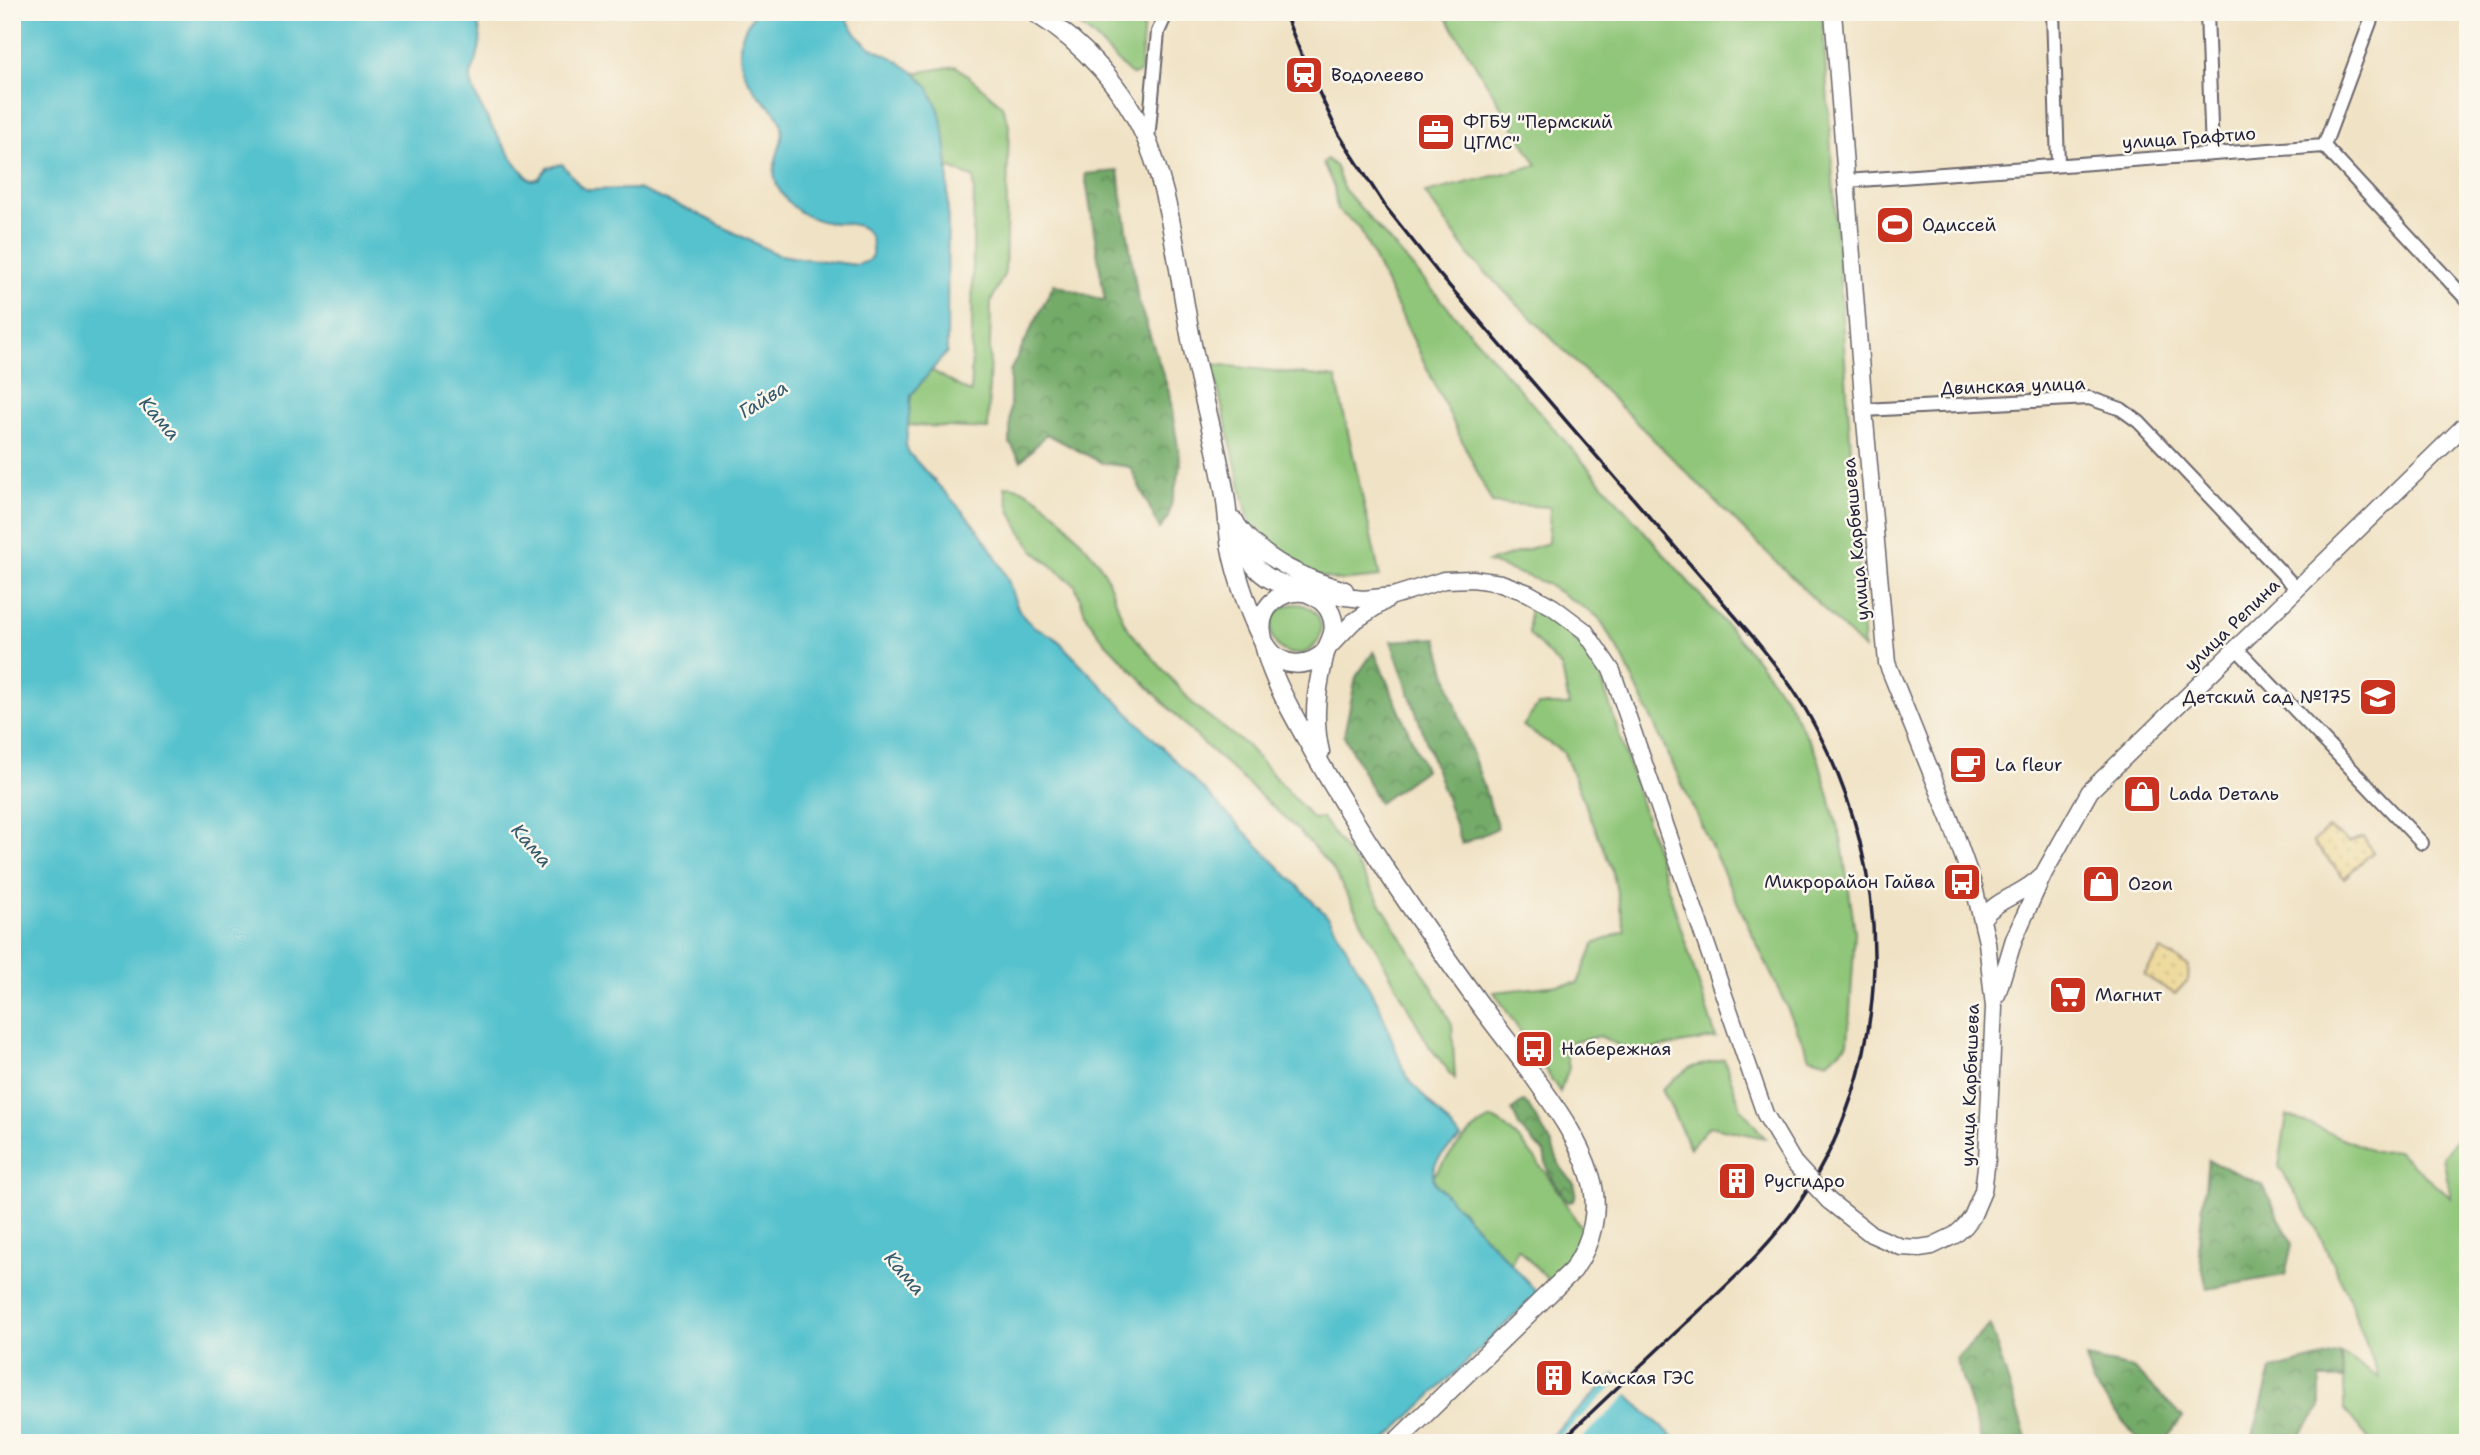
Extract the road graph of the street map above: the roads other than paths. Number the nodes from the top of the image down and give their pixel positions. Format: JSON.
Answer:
{"nodes":[{"id":1,"x":1034,"y":12,"type":"edge"},
{"id":2,"x":1167,"y":12,"type":"edge"},
{"id":3,"x":1833,"y":12,"type":"edge"},
{"id":4,"x":2053,"y":12,"type":"edge"},
{"id":5,"x":2207,"y":12,"type":"edge"},
{"id":6,"x":2374,"y":12,"type":"edge"},
{"id":7,"x":1148,"y":144,"type":"junction"},
{"id":8,"x":2324,"y":146,"type":"junction"},
{"id":9,"x":2213,"y":154,"type":"junction"},
{"id":10,"x":2058,"y":164,"type":"junction"},
{"id":11,"x":1846,"y":181,"type":"junction"},
{"id":12,"x":2468,"y":301,"type":"edge"},
{"id":13,"x":1864,"y":410,"type":"junction"},
{"id":14,"x":2468,"y":422,"type":"edge"},
{"id":15,"x":1225,"y":496,"type":"junction"},
{"id":16,"x":2297,"y":589,"type":"junction"},
{"id":17,"x":1304,"y":592,"type":"junction"},
{"id":18,"x":1393,"y":596,"type":"junction"},
{"id":19,"x":1264,"y":643,"type":"junction"},
{"id":20,"x":2236,"y":648,"type":"junction"},
{"id":21,"x":1326,"y":651,"type":"junction"},
{"id":22,"x":1323,"y":769,"type":"junction"},
{"id":23,"x":2422,"y":843,"type":"dead end"},
{"id":24,"x":2044,"y":873,"type":"junction"},
{"id":25,"x":1974,"y":887,"type":"junction"},
{"id":26,"x":2007,"y":897,"type":"junction"},
{"id":27,"x":1982,"y":919,"type":"junction"},
{"id":28,"x":2014,"y":939,"type":"junction"},
{"id":29,"x":1987,"y":942,"type":"junction"},
{"id":30,"x":1994,"y":1007,"type":"junction"},
{"id":31,"x":1395,"y":1443,"type":"edge"}],
"edges":[{"from":1,"to":7,"type":"main road"},
{"from":2,"to":7,"type":"street"},
{"from":3,"to":11,"type":"main road","name":"улица Карбышева"},
{"from":4,"to":10,"type":"street"},
{"from":5,"to":9,"type":"street"},
{"from":6,"to":8,"type":"street"},
{"from":7,"to":15,"type":"main road"},
{"from":8,"to":9,"type":"street","name":"улица Графтио"},
{"from":8,"to":12,"type":"street"},
{"from":9,"to":10,"type":"street","name":"улица Графтио"},
{"from":10,"to":11,"type":"street","name":"улица Графтио"},
{"from":11,"to":13,"type":"main road","name":"улица Карбышева"},
{"from":13,"to":16,"type":"street","name":"Двинская улица"},
{"from":13,"to":25,"type":"main road","name":"улица Карбышева"},
{"from":14,"to":16,"type":"main road","name":"улица Репина"},
{"from":15,"to":17,"type":"main road"},
{"from":15,"to":18,"type":"main road"},
{"from":15,"to":19,"type":"main road"},
{"from":16,"to":20,"type":"main road","name":"улица Репина"},
{"from":17,"to":18,"type":"main road","name":"улица Карбышева"},
{"from":17,"to":19,"type":"main road"},
{"from":17,"to":21,"type":"main road"},
{"from":18,"to":21,"type":"main road","name":"улица Карбышева"},
{"from":18,"to":30,"type":"main road","name":"улица Карбышева","bridge":true},
{"from":19,"to":21,"type":"main road"},
{"from":19,"to":22,"type":"main road"},
{"from":20,"to":23,"type":"street"},
{"from":20,"to":24,"type":"main road","name":"улица Репина"},
{"from":21,"to":22,"type":"main road"},
{"from":22,"to":31,"type":"main road"},
{"from":24,"to":26,"type":"main road"},
{"from":24,"to":28,"type":"main road","name":"улица Репина"},
{"from":25,"to":26,"type":"main road"},
{"from":25,"to":27,"type":"main road","name":"улица Карбышева"},
{"from":26,"to":27,"type":"main road"},
{"from":27,"to":29,"type":"main road","name":"улица Карбышева"},
{"from":28,"to":29,"type":"main road"},
{"from":28,"to":30,"type":"main road","name":"улица Репина"},
{"from":29,"to":30,"type":"main road","name":"улица Карбышева"}]}
